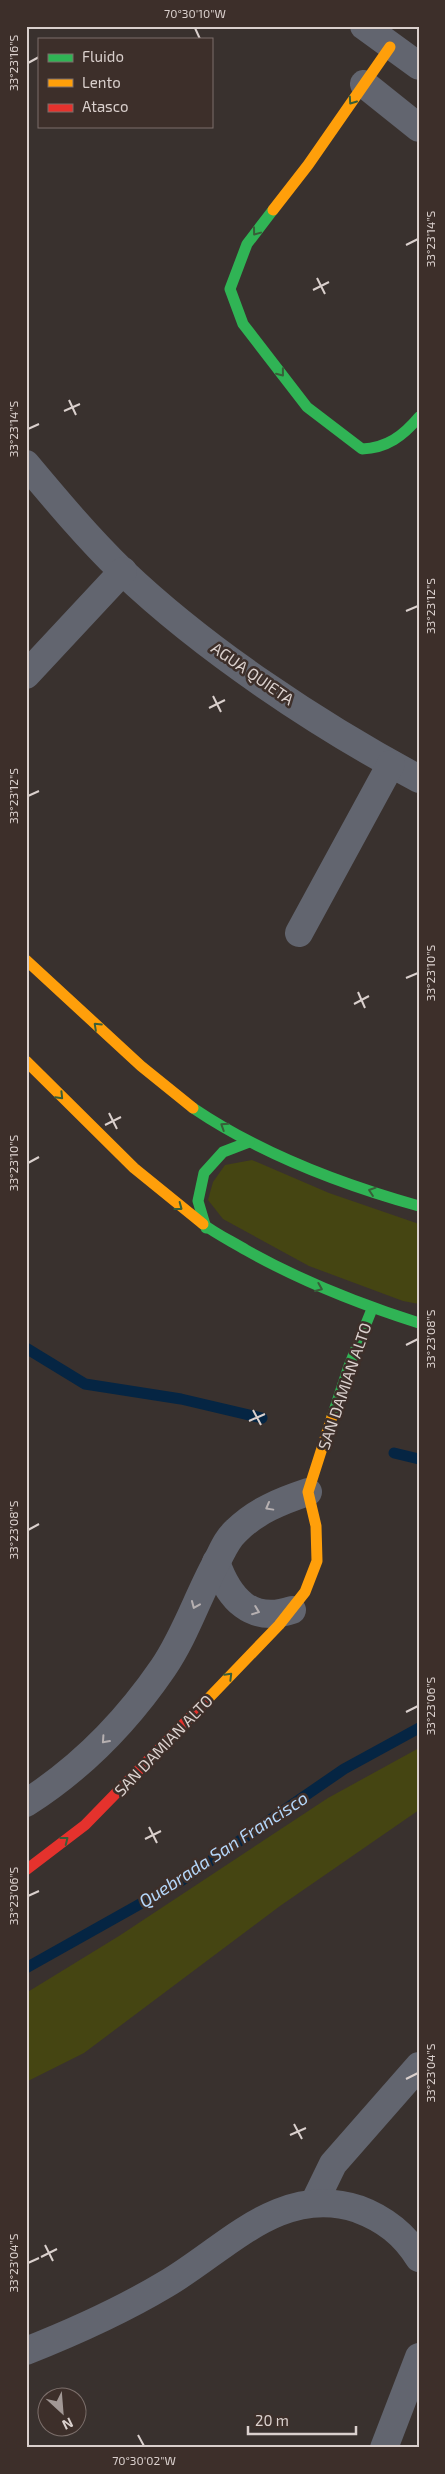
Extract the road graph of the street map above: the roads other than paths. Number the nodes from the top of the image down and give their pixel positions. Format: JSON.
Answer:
{"nodes":[{"id":1,"x":364,"y":26,"type":"edge"},
{"id":2,"x":390,"y":47,"type":"junction"},
{"id":3,"x":419,"y":66,"type":"edge"},
{"id":4,"x":364,"y":84,"type":"junction"},
{"id":5,"x":419,"y":128,"type":"edge"},
{"id":6,"x":419,"y":417,"type":"edge"},
{"id":7,"x":26,"y":464,"type":"edge"},
{"id":8,"x":123,"y":571,"type":"junction"},
{"id":9,"x":26,"y":675,"type":"edge"},
{"id":10,"x":391,"y":764,"type":"junction"},
{"id":11,"x":419,"y":779,"type":"edge"},
{"id":12,"x":299,"y":933,"type":"dead end"},
{"id":13,"x":26,"y":960,"type":"edge"},
{"id":14,"x":26,"y":1061,"type":"edge"},
{"id":15,"x":249,"y":1142,"type":"junction"},
{"id":16,"x":419,"y":1206,"type":"edge"},
{"id":17,"x":206,"y":1228,"type":"junction"},
{"id":18,"x":372,"y":1308,"type":"junction"},
{"id":19,"x":419,"y":1323,"type":"edge"},
{"id":20,"x":308,"y":1492,"type":"junction"},
{"id":21,"x":216,"y":1562,"type":"junction"},
{"id":22,"x":292,"y":1610,"type":"junction"},
{"id":23,"x":26,"y":1803,"type":"edge"},
{"id":24,"x":26,"y":1870,"type":"edge"},
{"id":25,"x":419,"y":2066,"type":"edge"},
{"id":26,"x":314,"y":2203,"type":"junction"},
{"id":27,"x":419,"y":2258,"type":"edge"},
{"id":28,"x":26,"y":2351,"type":"edge"},
{"id":29,"x":419,"y":2357,"type":"edge"},
{"id":30,"x":384,"y":2448,"type":"edge"}],
"edges":[{"from":1,"to":2,"type":"street"},
{"from":2,"to":3,"type":"street"},
{"from":2,"to":4,"type":"street"},
{"from":4,"to":5,"type":"street"},
{"from":4,"to":6,"type":"street","one_way":true},
{"from":7,"to":8,"type":"street","name":"AGUA QUIETA"},
{"from":8,"to":9,"type":"street"},
{"from":8,"to":10,"type":"street","name":"AGUA QUIETA"},
{"from":10,"to":11,"type":"street","name":"AGUA QUIETA"},
{"from":10,"to":12,"type":"street"},
{"from":15,"to":13,"type":"street","one_way":true},
{"from":14,"to":17,"type":"street","one_way":true},
{"from":16,"to":15,"type":"street","one_way":true},
{"from":15,"to":17,"type":"street"},
{"from":17,"to":18,"type":"street","one_way":true},
{"from":18,"to":19,"type":"street"},
{"from":18,"to":20,"type":"street","name":"SAN DAMIAN ALTO"},
{"from":20,"to":21,"type":"street","one_way":true},
{"from":20,"to":22,"type":"street","name":"SAN DAMIAN ALTO"},
{"from":21,"to":22,"type":"street","one_way":true},
{"from":21,"to":23,"type":"street","one_way":true},
{"from":24,"to":22,"type":"street","name":"SAN DAMIAN ALTO","one_way":true},
{"from":25,"to":26,"type":"street"},
{"from":26,"to":27,"type":"street"},
{"from":26,"to":28,"type":"street"},
{"from":29,"to":30,"type":"street"}]}
